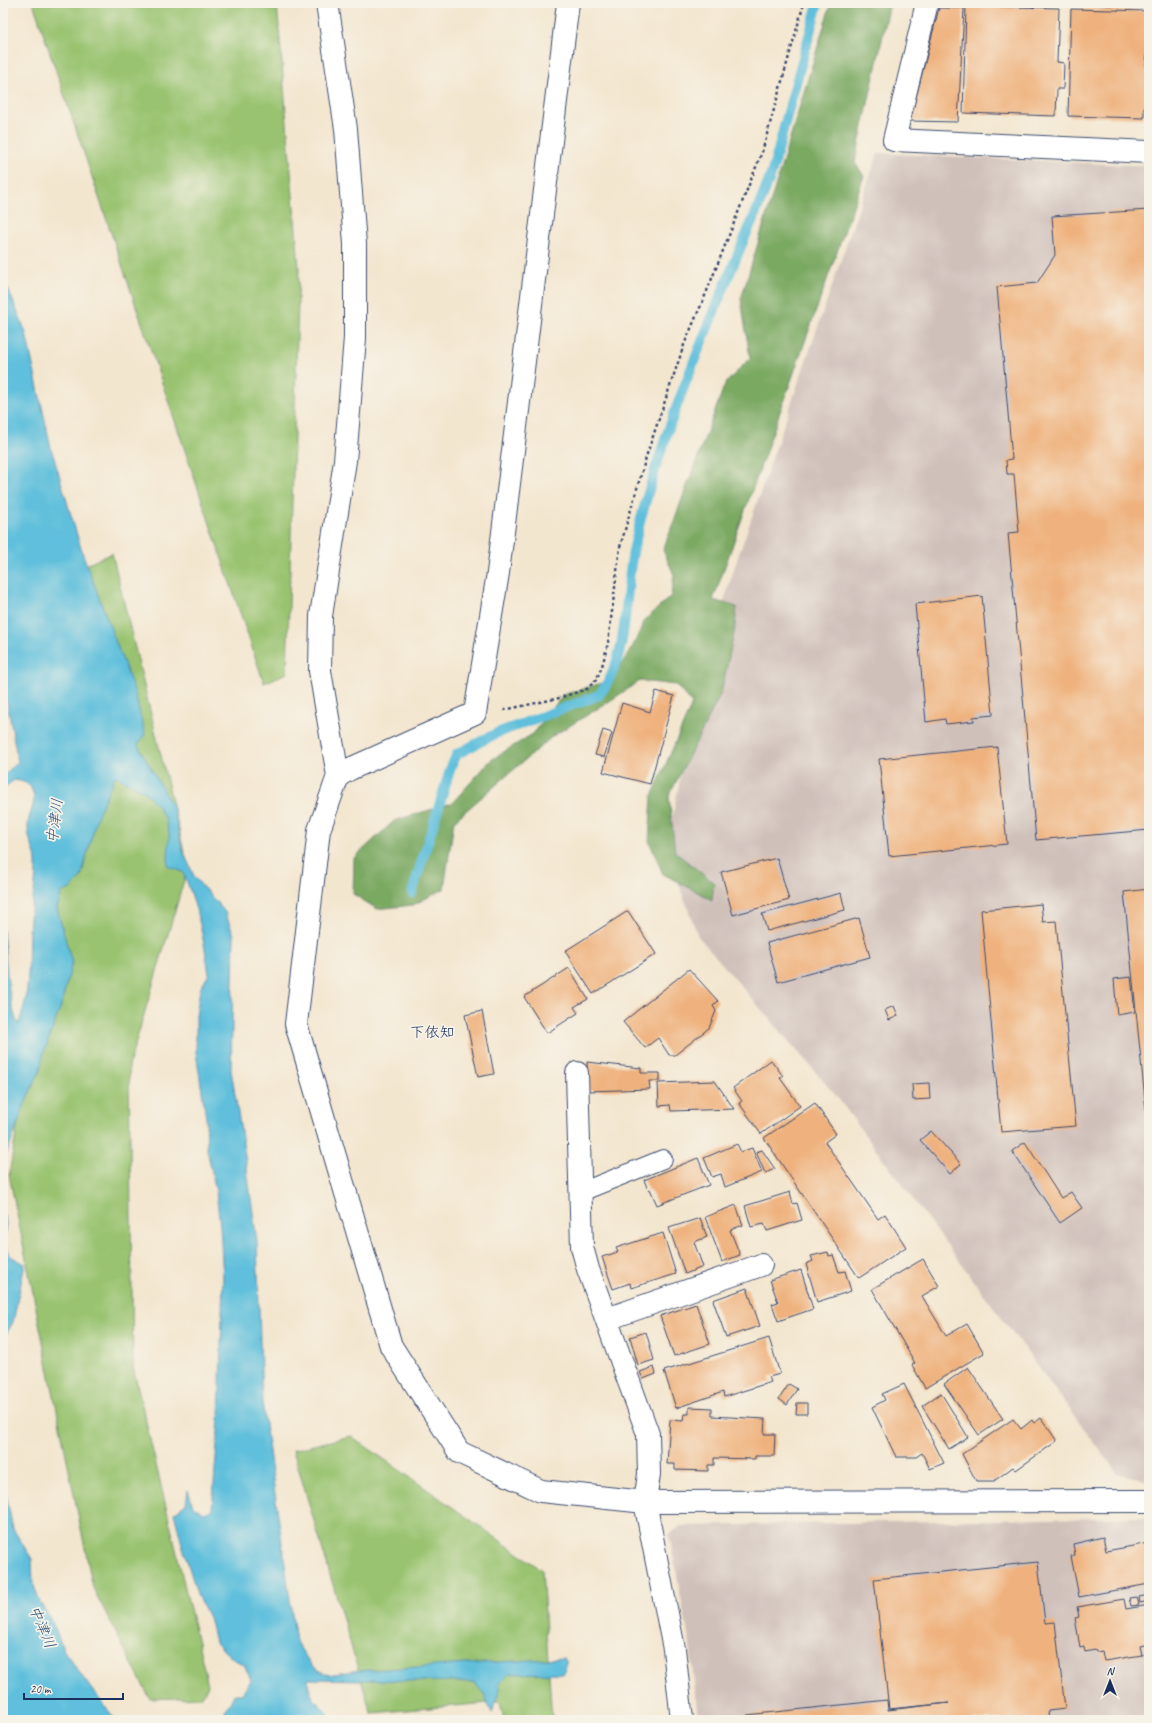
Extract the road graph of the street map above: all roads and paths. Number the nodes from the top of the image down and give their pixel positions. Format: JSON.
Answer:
{"nodes":[{"id":1,"x":327,"y":3,"type":"edge"},
{"id":2,"x":568,"y":3,"type":"edge"},
{"id":3,"x":804,"y":3,"type":"edge"},
{"id":4,"x":927,"y":3,"type":"edge"},
{"id":5,"x":1149,"y":152,"type":"edge"},
{"id":6,"x":475,"y":713,"type":"junction"},
{"id":7,"x":338,"y":776,"type":"junction"},
{"id":8,"x":577,"y":1073,"type":"dead end"},
{"id":9,"x":663,"y":1159,"type":"dead end"},
{"id":10,"x":581,"y":1192,"type":"junction"},
{"id":11,"x":761,"y":1265,"type":"dead end"},
{"id":12,"x":607,"y":1319,"type":"junction"},
{"id":13,"x":1149,"y":1501,"type":"edge"},
{"id":14,"x":644,"y":1502,"type":"junction"},
{"id":15,"x":682,"y":1720,"type":"edge"}],
"edges":[{"from":1,"to":7,"type":"street"},
{"from":2,"to":6,"type":"street"},
{"from":3,"to":6,"type":"path"},
{"from":4,"to":5,"type":"street"},
{"from":6,"to":7,"type":"street"},
{"from":7,"to":14,"type":"street"},
{"from":8,"to":10,"type":"street"},
{"from":9,"to":10,"type":"lane"},
{"from":10,"to":12,"type":"street"},
{"from":11,"to":12,"type":"street"},
{"from":12,"to":14,"type":"street"},
{"from":13,"to":14,"type":"street"},
{"from":14,"to":15,"type":"street"}]}
